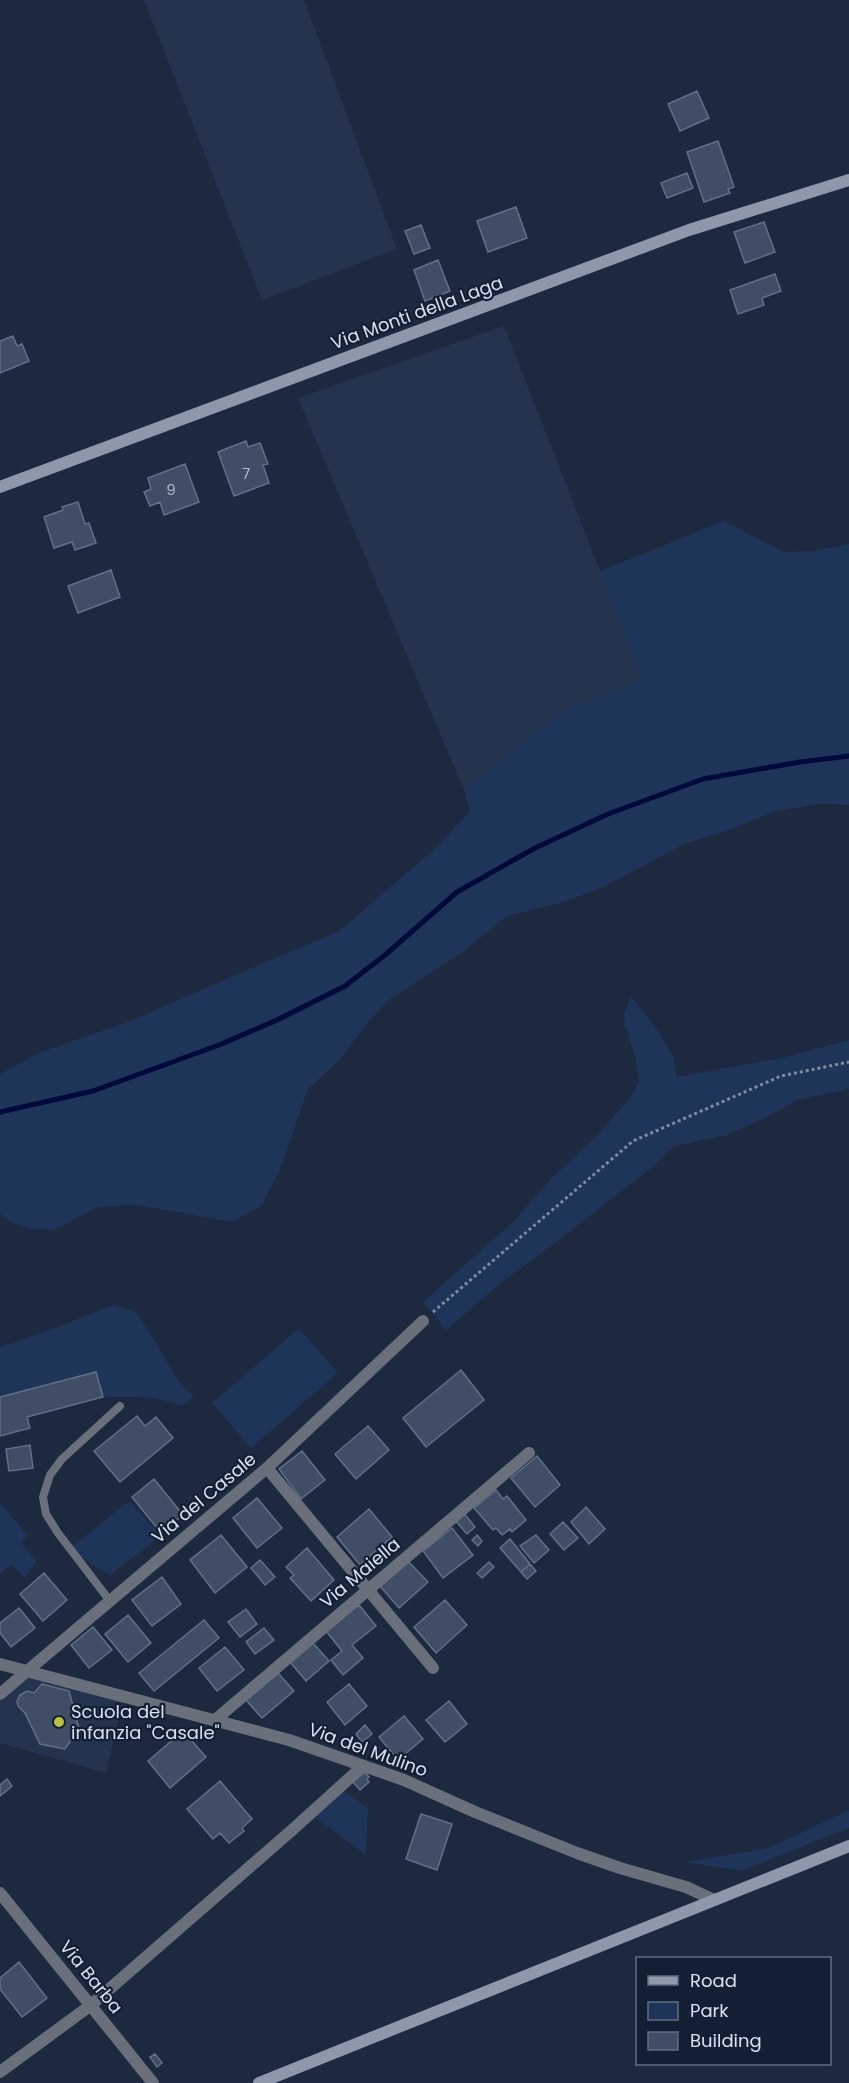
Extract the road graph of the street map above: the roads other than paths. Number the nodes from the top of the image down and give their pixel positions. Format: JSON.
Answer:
{"nodes":[{"id":1,"x":849,"y":180,"type":"edge"},
{"id":2,"x":0,"y":487,"type":"edge"},
{"id":3,"x":423,"y":1322,"type":"road end"},
{"id":4,"x":120,"y":1406,"type":"dead end"},
{"id":5,"x":529,"y":1453,"type":"dead end"},
{"id":6,"x":267,"y":1468,"type":"junction"},
{"id":7,"x":369,"y":1589,"type":"junction"},
{"id":8,"x":110,"y":1601,"type":"junction"},
{"id":9,"x":0,"y":1664,"type":"edge"},
{"id":10,"x":433,"y":1668,"type":"dead end"},
{"id":11,"x":28,"y":1671,"type":"junction"},
{"id":12,"x":0,"y":1694,"type":"edge"},
{"id":13,"x":214,"y":1720,"type":"junction"},
{"id":14,"x":363,"y":1766,"type":"junction"},
{"id":15,"x":849,"y":1846,"type":"edge"},
{"id":16,"x":0,"y":1893,"type":"edge"},
{"id":17,"x":714,"y":1900,"type":"junction"},
{"id":18,"x":91,"y":2005,"type":"junction"},
{"id":19,"x":0,"y":2072,"type":"edge"},
{"id":20,"x":153,"y":2083,"type":"edge"},
{"id":21,"x":259,"y":2083,"type":"edge"}],
"edges":[{"from":1,"to":2,"type":"street","name":"Via Monti della Laga"},
{"from":3,"to":6,"type":"street","name":"Via del Casale"},
{"from":4,"to":8,"type":"lane"},
{"from":5,"to":7,"type":"street","name":"Via Maiella"},
{"from":6,"to":7,"type":"street"},
{"from":6,"to":8,"type":"street","name":"Via del Casale"},
{"from":7,"to":10,"type":"street"},
{"from":7,"to":13,"type":"street","name":"Via Maiella"},
{"from":8,"to":11,"type":"street","name":"Via del Casale"},
{"from":9,"to":11,"type":"street","name":"Via del Mulino"},
{"from":11,"to":12,"type":"street","name":"Via del Casale"},
{"from":11,"to":13,"type":"street","name":"Via del Mulino"},
{"from":13,"to":14,"type":"street","name":"Via del Mulino"},
{"from":14,"to":17,"type":"street","name":"Via del Mulino"},
{"from":14,"to":18,"type":"street"},
{"from":15,"to":17,"type":"street"},
{"from":16,"to":18,"type":"street","name":"Via Barba"},
{"from":17,"to":21,"type":"street"},
{"from":18,"to":19,"type":"street"},
{"from":18,"to":20,"type":"street","name":"Via Barba"}]}
